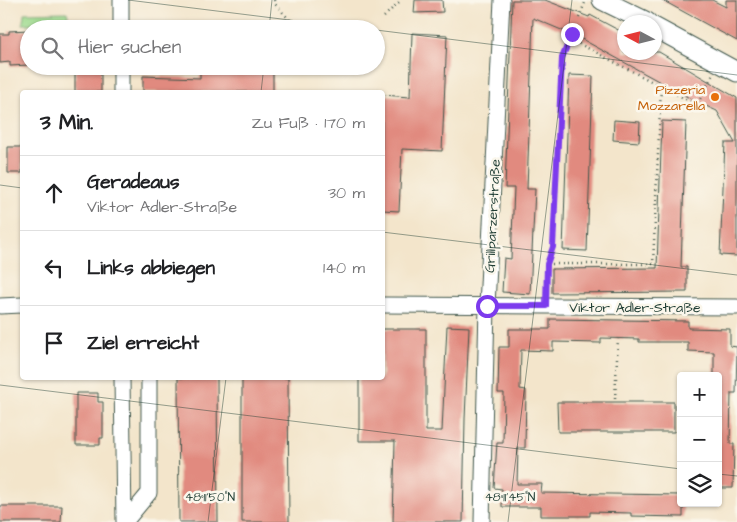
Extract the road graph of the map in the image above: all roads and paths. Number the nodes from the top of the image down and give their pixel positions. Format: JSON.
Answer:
{"nodes":[{"id":1,"x":121,"y":0,"type":"edge"},
{"id":2,"x":274,"y":0,"type":"edge"},
{"id":3,"x":402,"y":0,"type":"edge"},
{"id":4,"x":502,"y":0,"type":"edge"},
{"id":5,"x":586,"y":0,"type":"edge"},
{"id":6,"x":602,"y":0,"type":"edge"},
{"id":7,"x":633,"y":15,"type":"edge"},
{"id":8,"x":384,"y":16,"type":"dead end"},
{"id":9,"x":579,"y":18,"type":"dead end"},
{"id":10,"x":121,"y":20,"type":"edge"},
{"id":11,"x":290,"y":20,"type":"edge"},
{"id":12,"x":662,"y":31,"type":"edge"},
{"id":13,"x":572,"y":34,"type":"dead end"},
{"id":14,"x":570,"y":39,"type":"junction"},
{"id":15,"x":719,"y":62,"type":"junction"},
{"id":16,"x":737,"y":72,"type":"edge"},
{"id":17,"x":121,"y":75,"type":"edge"},
{"id":18,"x":661,"y":87,"type":"junction"},
{"id":19,"x":121,"y":90,"type":"edge"},
{"id":20,"x":547,"y":264,"type":"junction"},
{"id":21,"x":385,"y":305,"type":"edge"},
{"id":22,"x":0,"y":306,"type":"edge"},
{"id":23,"x":20,"y":306,"type":"edge"},
{"id":24,"x":487,"y":306,"type":"junction"},
{"id":25,"x":546,"y":306,"type":"junction"},
{"id":26,"x":737,"y":307,"type":"edge"},
{"id":27,"x":618,"y":338,"type":"dead end"},
{"id":28,"x":122,"y":380,"type":"edge"},
{"id":29,"x":149,"y":380,"type":"edge"},
{"id":30,"x":615,"y":399,"type":"dead end"},
{"id":31,"x":124,"y":522,"type":"edge"},
{"id":32,"x":482,"y":522,"type":"edge"}],
"edges":[{"from":1,"to":10,"type":"street"},
{"from":2,"to":11,"type":"path"},
{"from":3,"to":8,"type":"path"},
{"from":4,"to":24,"type":"street","name":"Grillparzerstraße"},
{"from":5,"to":9,"type":"path"},
{"from":6,"to":7,"type":"main road"},
{"from":12,"to":15,"type":"main road"},
{"from":13,"to":14,"type":"path"},
{"from":14,"to":18,"type":"path"},
{"from":14,"to":20,"type":"path"},
{"from":15,"to":16,"type":"main road"},
{"from":15,"to":18,"type":"path"},
{"from":17,"to":19,"type":"street"},
{"from":18,"to":20,"type":"path"},
{"from":20,"to":25,"type":"path"},
{"from":21,"to":24,"type":"street","name":"Viktor Adler-Straße"},
{"from":22,"to":23,"type":"street"},
{"from":24,"to":25,"type":"street","name":"Viktor Adler-Straße"},
{"from":24,"to":32,"type":"street","name":"Grillparzerstraße"},
{"from":25,"to":26,"type":"street","name":"Viktor Adler-Straße"},
{"from":27,"to":30,"type":"path"},
{"from":28,"to":31,"type":"street"},
{"from":29,"to":31,"type":"street"}]}
